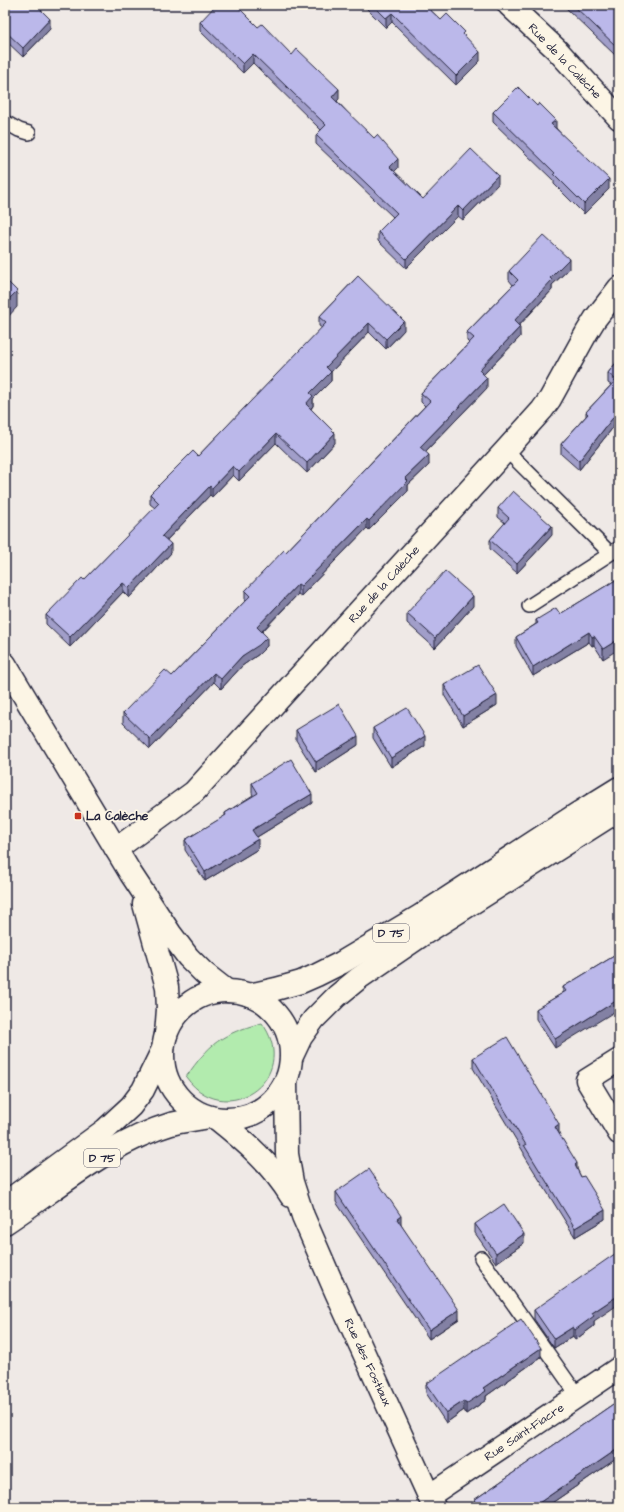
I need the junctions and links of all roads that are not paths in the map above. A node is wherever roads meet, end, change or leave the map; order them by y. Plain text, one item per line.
1 (509, 5) edge
2 (619, 118) edge
3 (5, 122) edge
4 (29, 133) dead end
5 (619, 288) edge
6 (506, 450) junction
7 (615, 551) edge
8 (529, 606) dead end
9 (5, 664) edge
10 (619, 788) edge
11 (619, 810) edge
12 (116, 849) junction
13 (131, 874) junction
14 (227, 991) junction
15 (249, 995) junction
16 (165, 1042) junction
17 (292, 1056) junction
18 (619, 1060) edge
19 (286, 1081) junction
20 (213, 1118) junction
21 (619, 1133) edge
22 (5, 1203) edge
23 (303, 1216) junction
24 (5, 1223) edge
25 (481, 1258) dead end
26 (619, 1368) edge
27 (578, 1396) junction
28 (431, 1502) edge

1 - 2 street, Rue de la Calèche
3 - 4 lane
5 - 6 street, Rue de la Calèche
6 - 7 lane
6 - 12 street, Rue de la Calèche
7 - 8 lane
9 - 12 street
10 - 15 street, D 75
11 - 17 street, D 75
12 - 13 street
13 - 14 street
13 - 16 street
14 - 15 street
14 - 16 street
15 - 17 street
16 - 20 street
16 - 22 street, D 75
17 - 19 street
18 - 21 street
19 - 20 street
19 - 23 street, Rue des Fostiaux
20 - 23 street, Rue des Fostiaux
20 - 24 street, D 75
23 - 28 street, Rue des Fostiaux
25 - 27 lane
26 - 27 street, Rue Saint-Fiacre
27 - 28 street, Rue Saint-Fiacre

